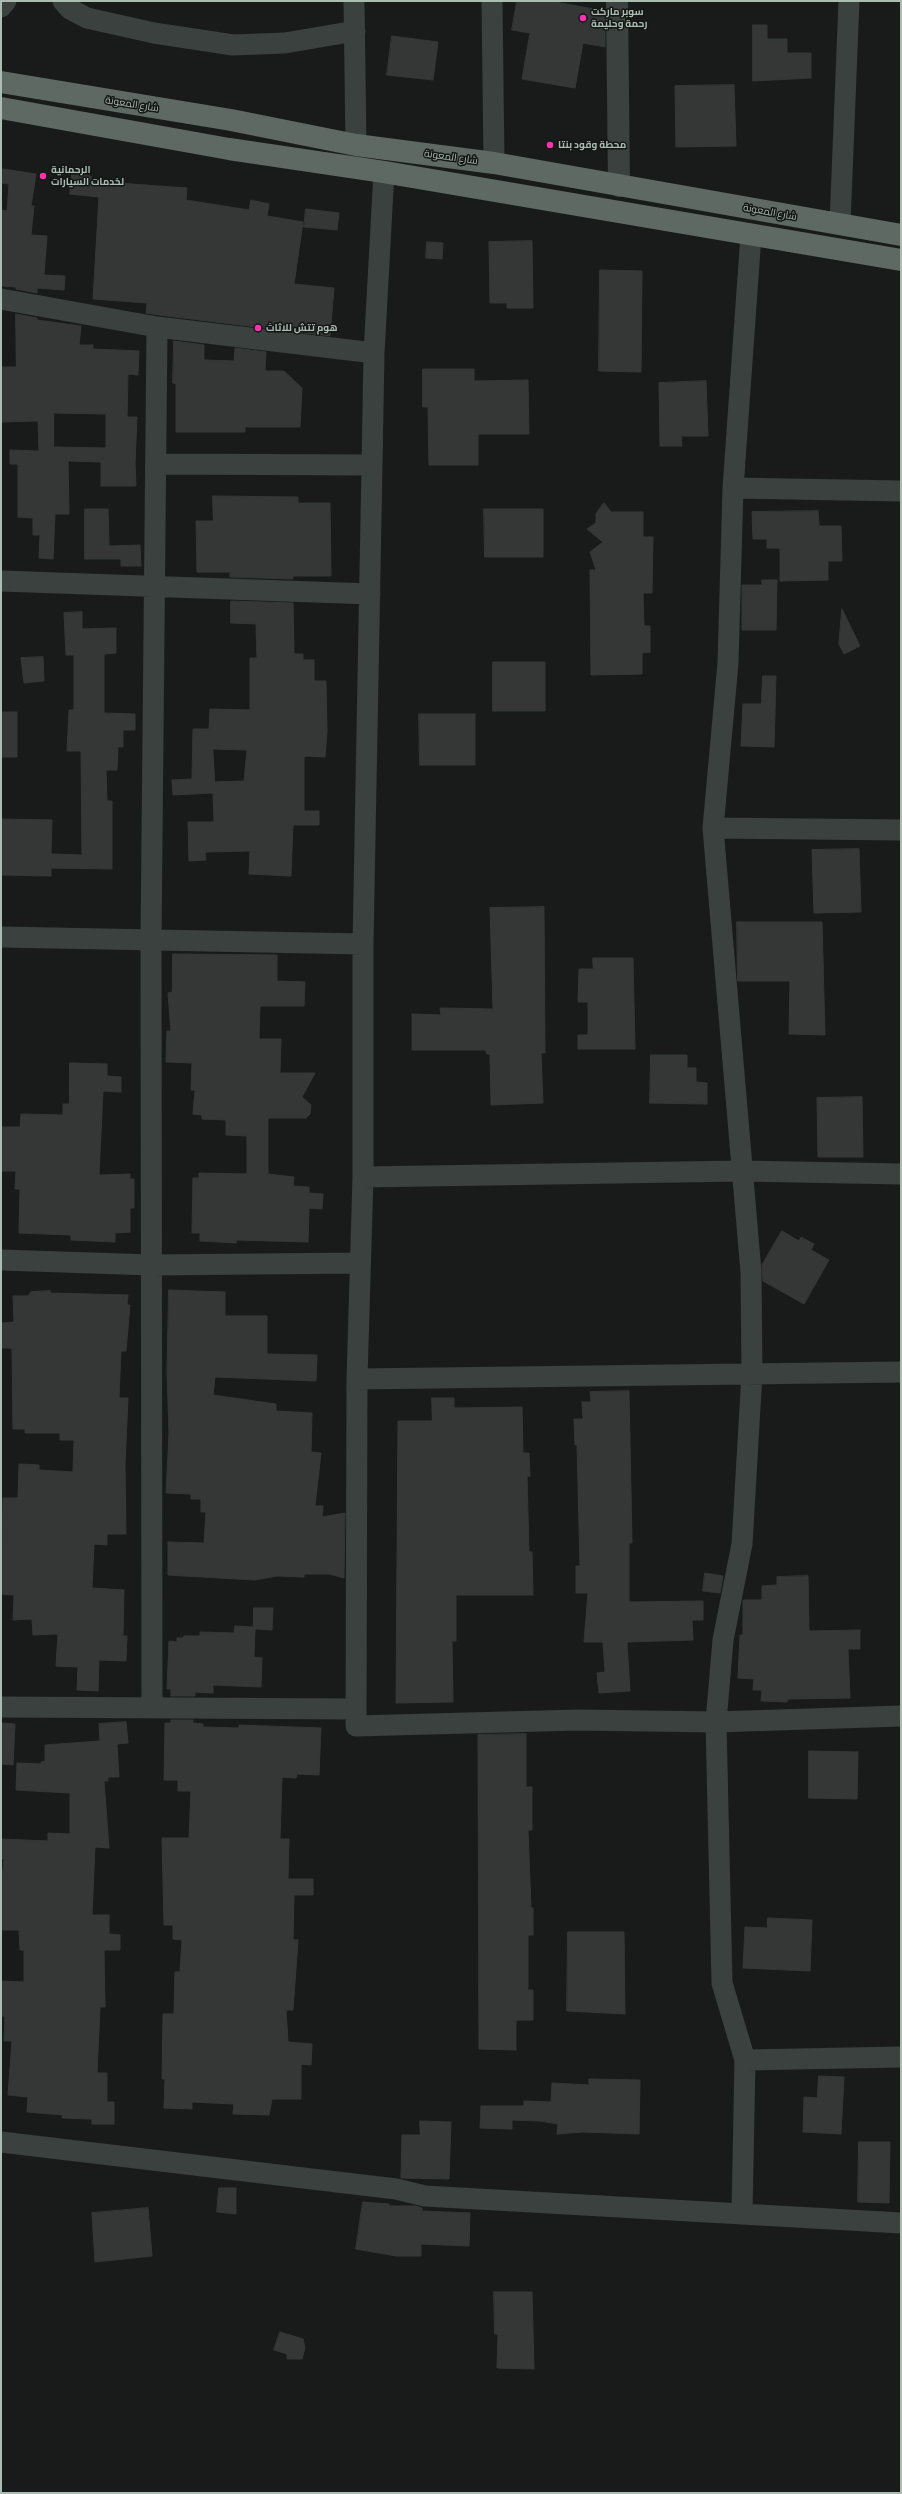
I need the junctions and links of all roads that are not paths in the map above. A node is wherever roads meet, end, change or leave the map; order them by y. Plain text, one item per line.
1 (6, 1) edge
2 (62, 1) edge
3 (354, 1) edge
4 (492, 1) edge
5 (618, 1) edge
6 (849, 1) edge
7 (1, 7) edge
8 (355, 31) junction
9 (1, 82) edge
10 (1, 108) edge
11 (356, 145) junction
12 (494, 163) junction
13 (384, 172) junction
14 (619, 186) junction
15 (840, 224) junction
16 (751, 235) junction
17 (901, 235) edge
18 (901, 260) edge
19 (1, 299) edge
20 (157, 327) junction
21 (374, 353) junction
22 (156, 464) junction
23 (372, 465) junction
24 (733, 488) junction
25 (901, 491) edge
26 (1, 581) edge
27 (153, 585) junction
28 (370, 594) junction
29 (713, 828) junction
30 (901, 830) edge
31 (1, 937) edge
32 (151, 939) junction
33 (363, 944) junction
34 (742, 1171) junction
35 (901, 1174) edge
36 (363, 1177) junction
37 (1, 1260) edge
38 (360, 1263) junction
39 (152, 1265) junction
40 (901, 1372) edge
41 (752, 1374) junction
42 (357, 1379) junction
43 (1, 1707) edge
44 (152, 1708) junction
45 (355, 1709) junction
46 (901, 1716) edge
47 (716, 1722) junction
48 (901, 2057) edge
49 (745, 2060) junction
50 (1, 2142) edge
51 (742, 2213) junction
52 (901, 2224) edge

1 - 7 street
2 - 8 street
3 - 8 street
4 - 12 street
5 - 14 street
6 - 15 street
8 - 11 street
9 - 11 highway, شارع المعونة
10 - 13 highway
11 - 12 highway, شارع المعونة
12 - 14 highway, شارع المعونة
13 - 16 highway
13 - 21 street
14 - 15 highway, شارع المعونة
15 - 17 highway, شارع المعونة
16 - 18 highway
16 - 24 street
19 - 20 street
20 - 21 street
20 - 22 street
21 - 23 street
22 - 23 street
22 - 27 street
23 - 28 street
24 - 25 street
24 - 29 street
26 - 27 street
27 - 28 street
27 - 32 street
28 - 33 street
29 - 30 street
29 - 34 street
31 - 32 street
32 - 33 street
32 - 39 street
33 - 36 street
34 - 35 street
34 - 36 street
34 - 41 street
36 - 38 street
37 - 39 street
38 - 39 street
38 - 42 street
39 - 44 street
40 - 41 street
41 - 42 street
41 - 47 street
42 - 45 street
43 - 44 street
44 - 45 street
45 - 47 street
46 - 47 street
47 - 49 street
48 - 49 street
49 - 51 street
50 - 51 street
51 - 52 street

